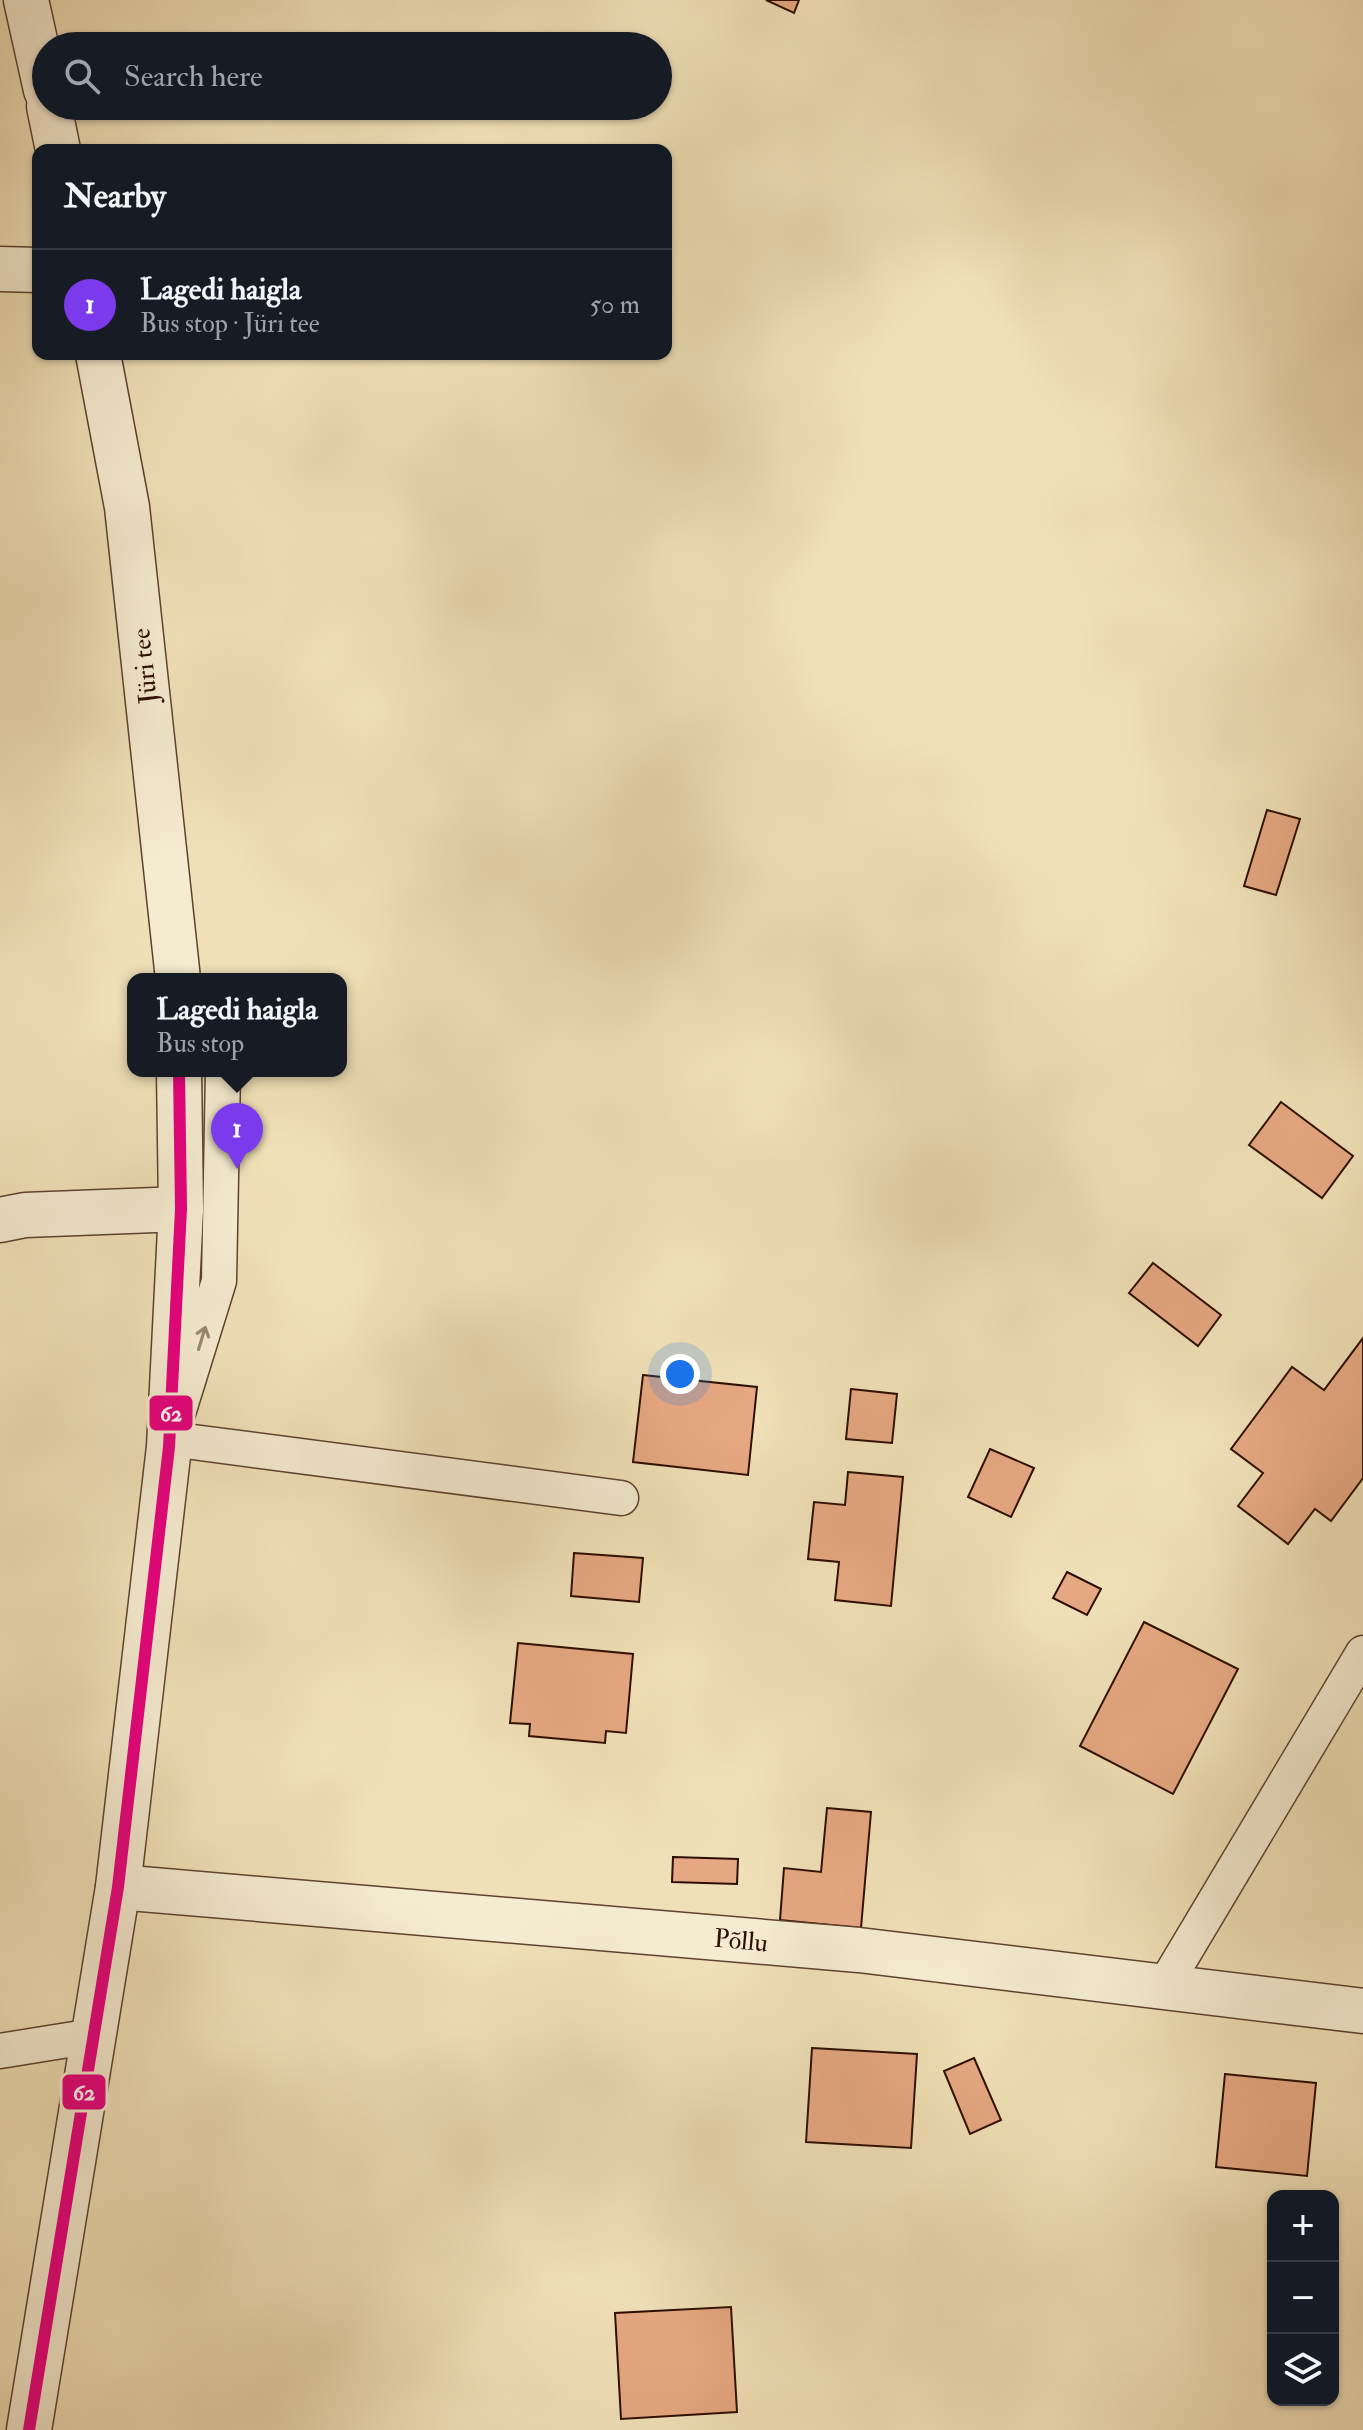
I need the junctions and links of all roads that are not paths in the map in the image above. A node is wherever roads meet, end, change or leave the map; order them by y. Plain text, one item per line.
1 (26, 0) edge
2 (33, 32) edge
3 (52, 120) edge
4 (57, 144) edge
5 (0, 269) edge
6 (32, 270) edge
7 (99, 360) edge
8 (177, 973) edge
9 (179, 1077) edge
10 (223, 1077) edge
11 (181, 1209) junction
12 (0, 1220) edge
13 (170, 1439) junction
14 (621, 1498) dead end
15 (1363, 1653) edge
16 (118, 1887) junction
17 (1163, 1988) junction
18 (1363, 2011) edge
19 (93, 2036) junction
20 (0, 2051) edge
21 (29, 2430) edge

1 - 2 street
3 - 4 street
5 - 6 street
7 - 8 street, Jüri tee
9 - 11 street
13 -> 10 lane
11 - 12 street
11 - 13 street
13 - 14 lane
13 - 16 street
15 - 17 lane
16 - 17 street, Põllu
16 - 19 street
17 - 18 street, Põllu
19 - 20 lane
19 - 21 street

